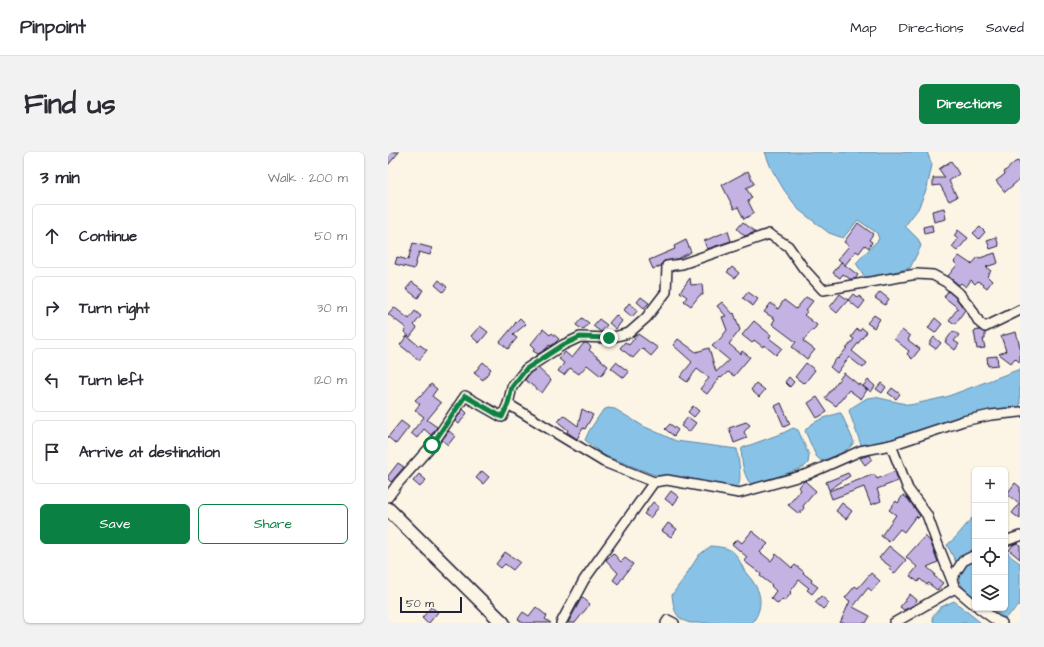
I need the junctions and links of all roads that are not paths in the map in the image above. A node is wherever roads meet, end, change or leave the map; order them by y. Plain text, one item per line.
1 (1020, 310) edge
2 (508, 404) junction
3 (1020, 412) edge
4 (891, 445) junction
5 (654, 482) junction
6 (388, 497) edge
7 (388, 509) edge
8 (1020, 536) edge
9 (1008, 540) edge
10 (972, 556) edge
11 (952, 578) junction
12 (956, 588) junction
13 (972, 602) edge
14 (983, 611) edge
15 (503, 623) edge
16 (561, 623) edge
17 (666, 623) edge
18 (674, 623) edge
19 (894, 623) edge
20 (1002, 623) edge

1 - 2 street
2 - 5 street
2 - 6 street
3 - 4 street
4 - 5 street
4 - 11 street
5 - 16 street
7 - 15 main road
8 - 9 street
10 - 11 street
11 - 12 street
12 - 13 street
12 - 19 street
14 - 20 street
17 - 18 street

